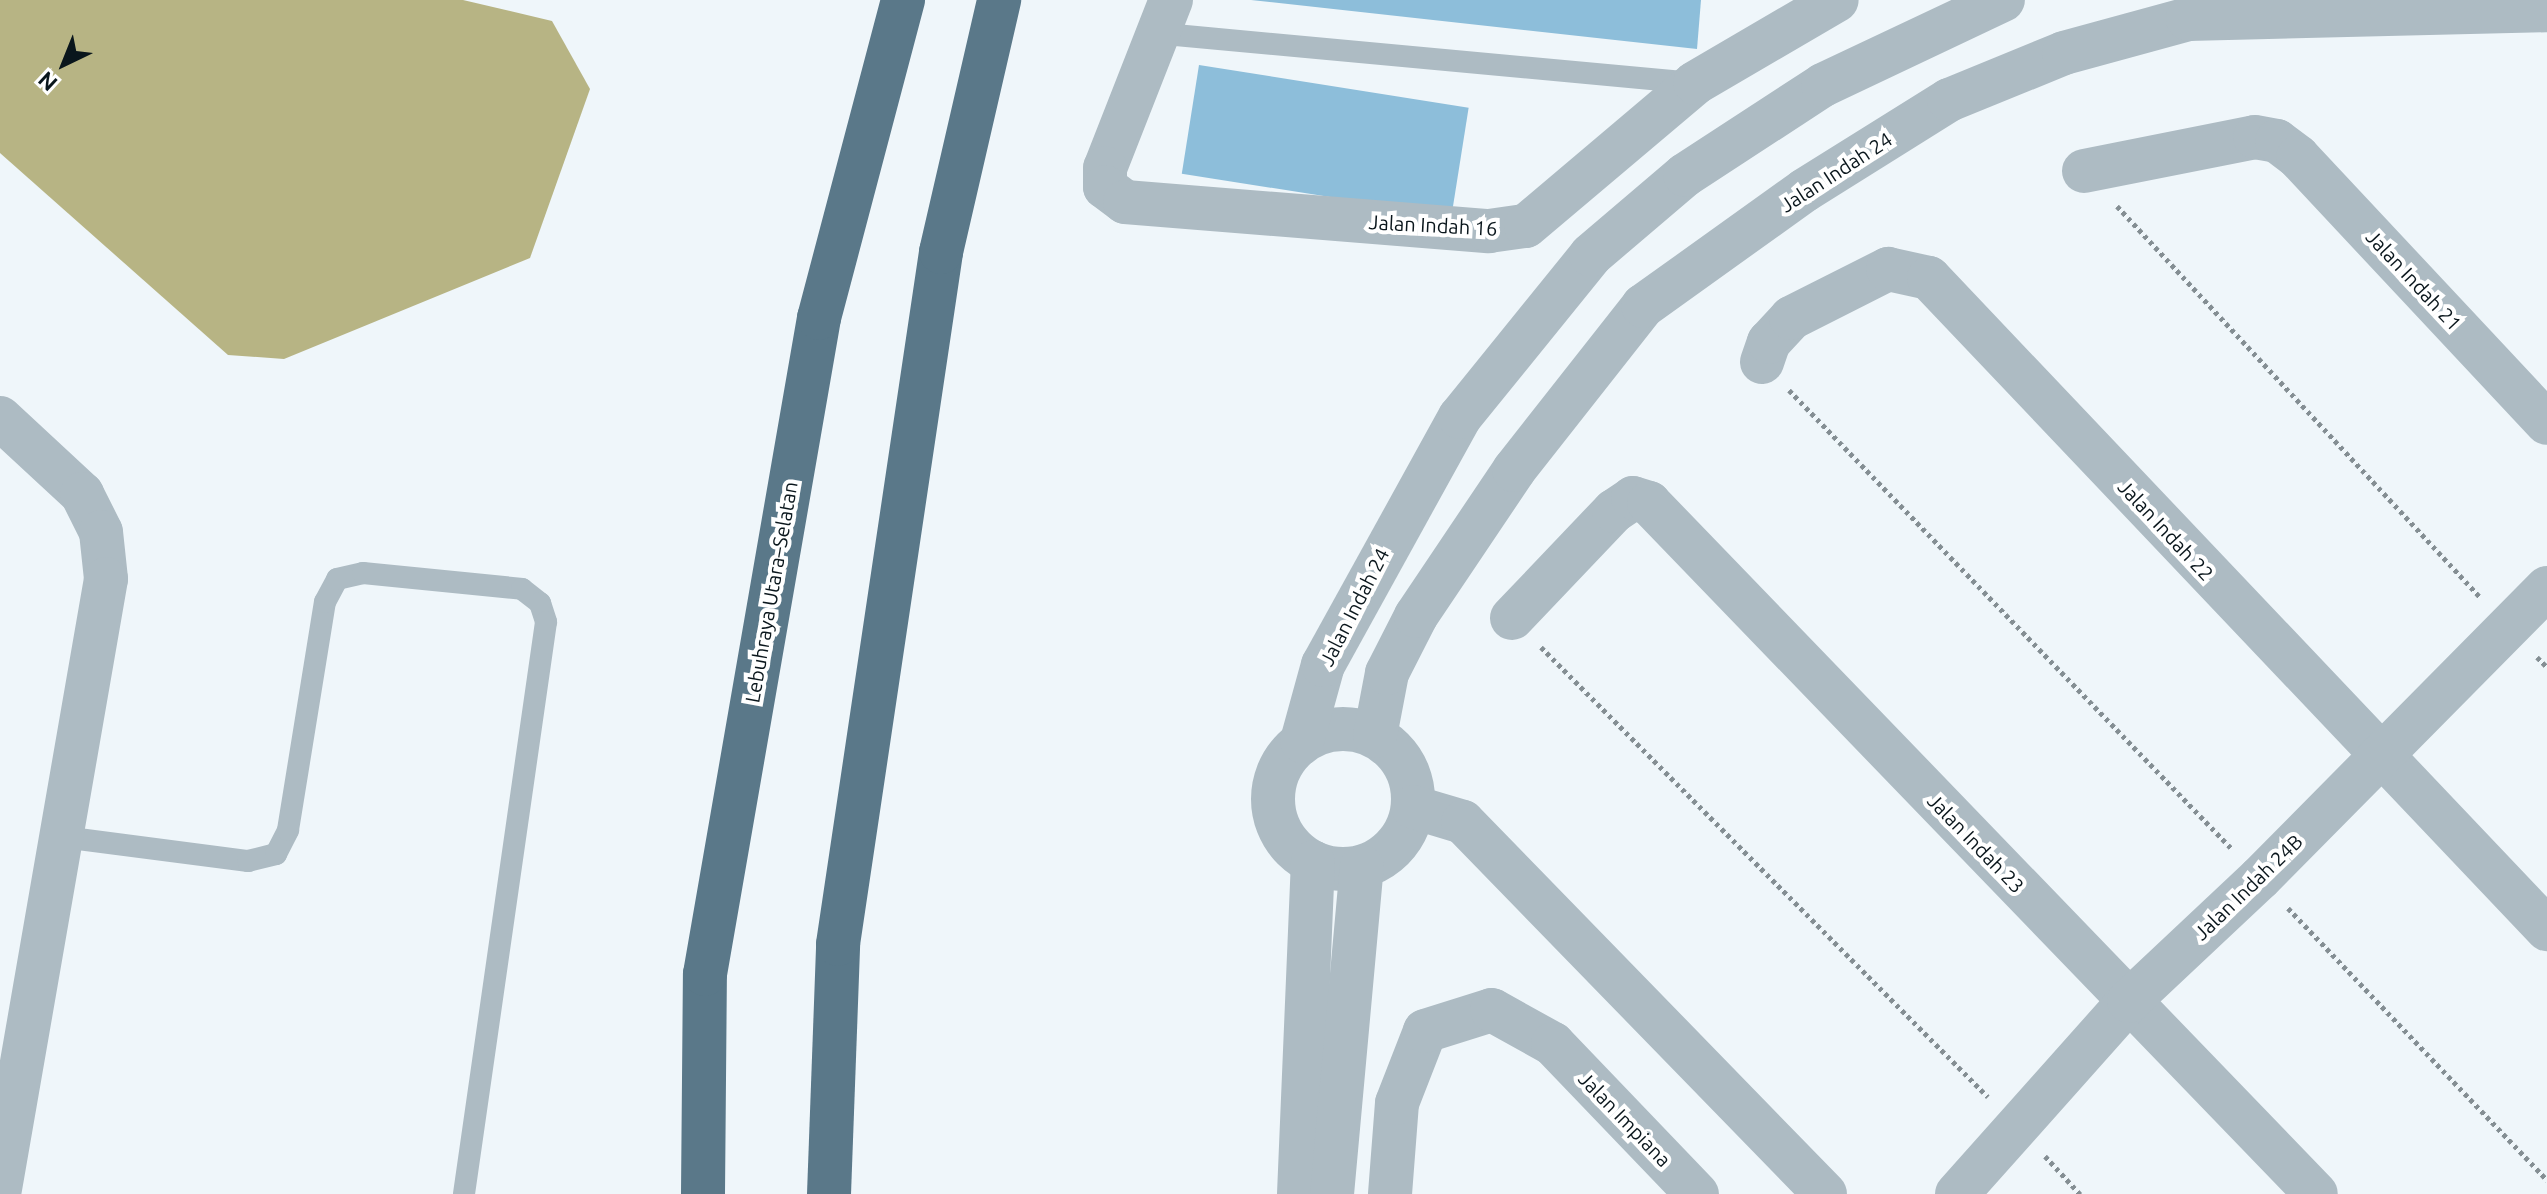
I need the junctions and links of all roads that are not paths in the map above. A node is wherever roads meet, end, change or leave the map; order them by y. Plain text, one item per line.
1 (903, 0) edge
2 (999, 0) edge
3 (1837, 0) edge
4 (2003, 0) edge
5 (2547, 10) edge
6 (1163, 17) edge
7 (1695, 83) junction
8 (2084, 171) road end
9 (1762, 362) road end
10 (0, 418) edge
11 (2547, 423) edge
12 (2547, 588) edge
13 (1512, 618) road end
14 (1375, 736) junction
15 (1302, 741) junction
16 (2380, 757) junction
17 (1413, 807) junction
18 (63, 837) junction
19 (1313, 862) junction
20 (1362, 867) junction
21 (2547, 929) edge
22 (2129, 1001) junction
23 (0, 1189) edge
24 (464, 1194) edge
25 (703, 1194) edge
26 (829, 1194) edge
27 (1299, 1194) edge
28 (1332, 1194) edge
29 (1390, 1194) edge
30 (1697, 1194) edge
31 (1825, 1194) edge
32 (1957, 1194) edge
33 (2316, 1194) edge

1 - 25 highway, Lebuhraya Utara–Selatan
2 - 26 highway
3 - 7 street, Jalan Indah 16
4 - 15 street, Jalan Indah 24
5 - 14 street, Jalan Indah 24
6 - 7 lane
6 - 7 street, Jalan Indah 16
8 - 11 street, Jalan Indah 21
9 - 16 street, Jalan Indah 22
10 - 18 street
12 - 16 street, Jalan Indah 24B
13 - 22 street, Jalan Indah 23
14 - 15 street
14 - 17 street
15 - 19 street
16 - 21 street, Jalan Indah 22
16 - 22 street, Jalan Indah 24B
17 - 20 street
17 - 31 street
18 - 23 street
18 - 24 lane
19 - 20 street
19 - 27 street
20 - 28 street
22 - 32 street, Jalan Indah 24B
22 - 33 street, Jalan Indah 23
29 - 30 street, Jalan Impiana

